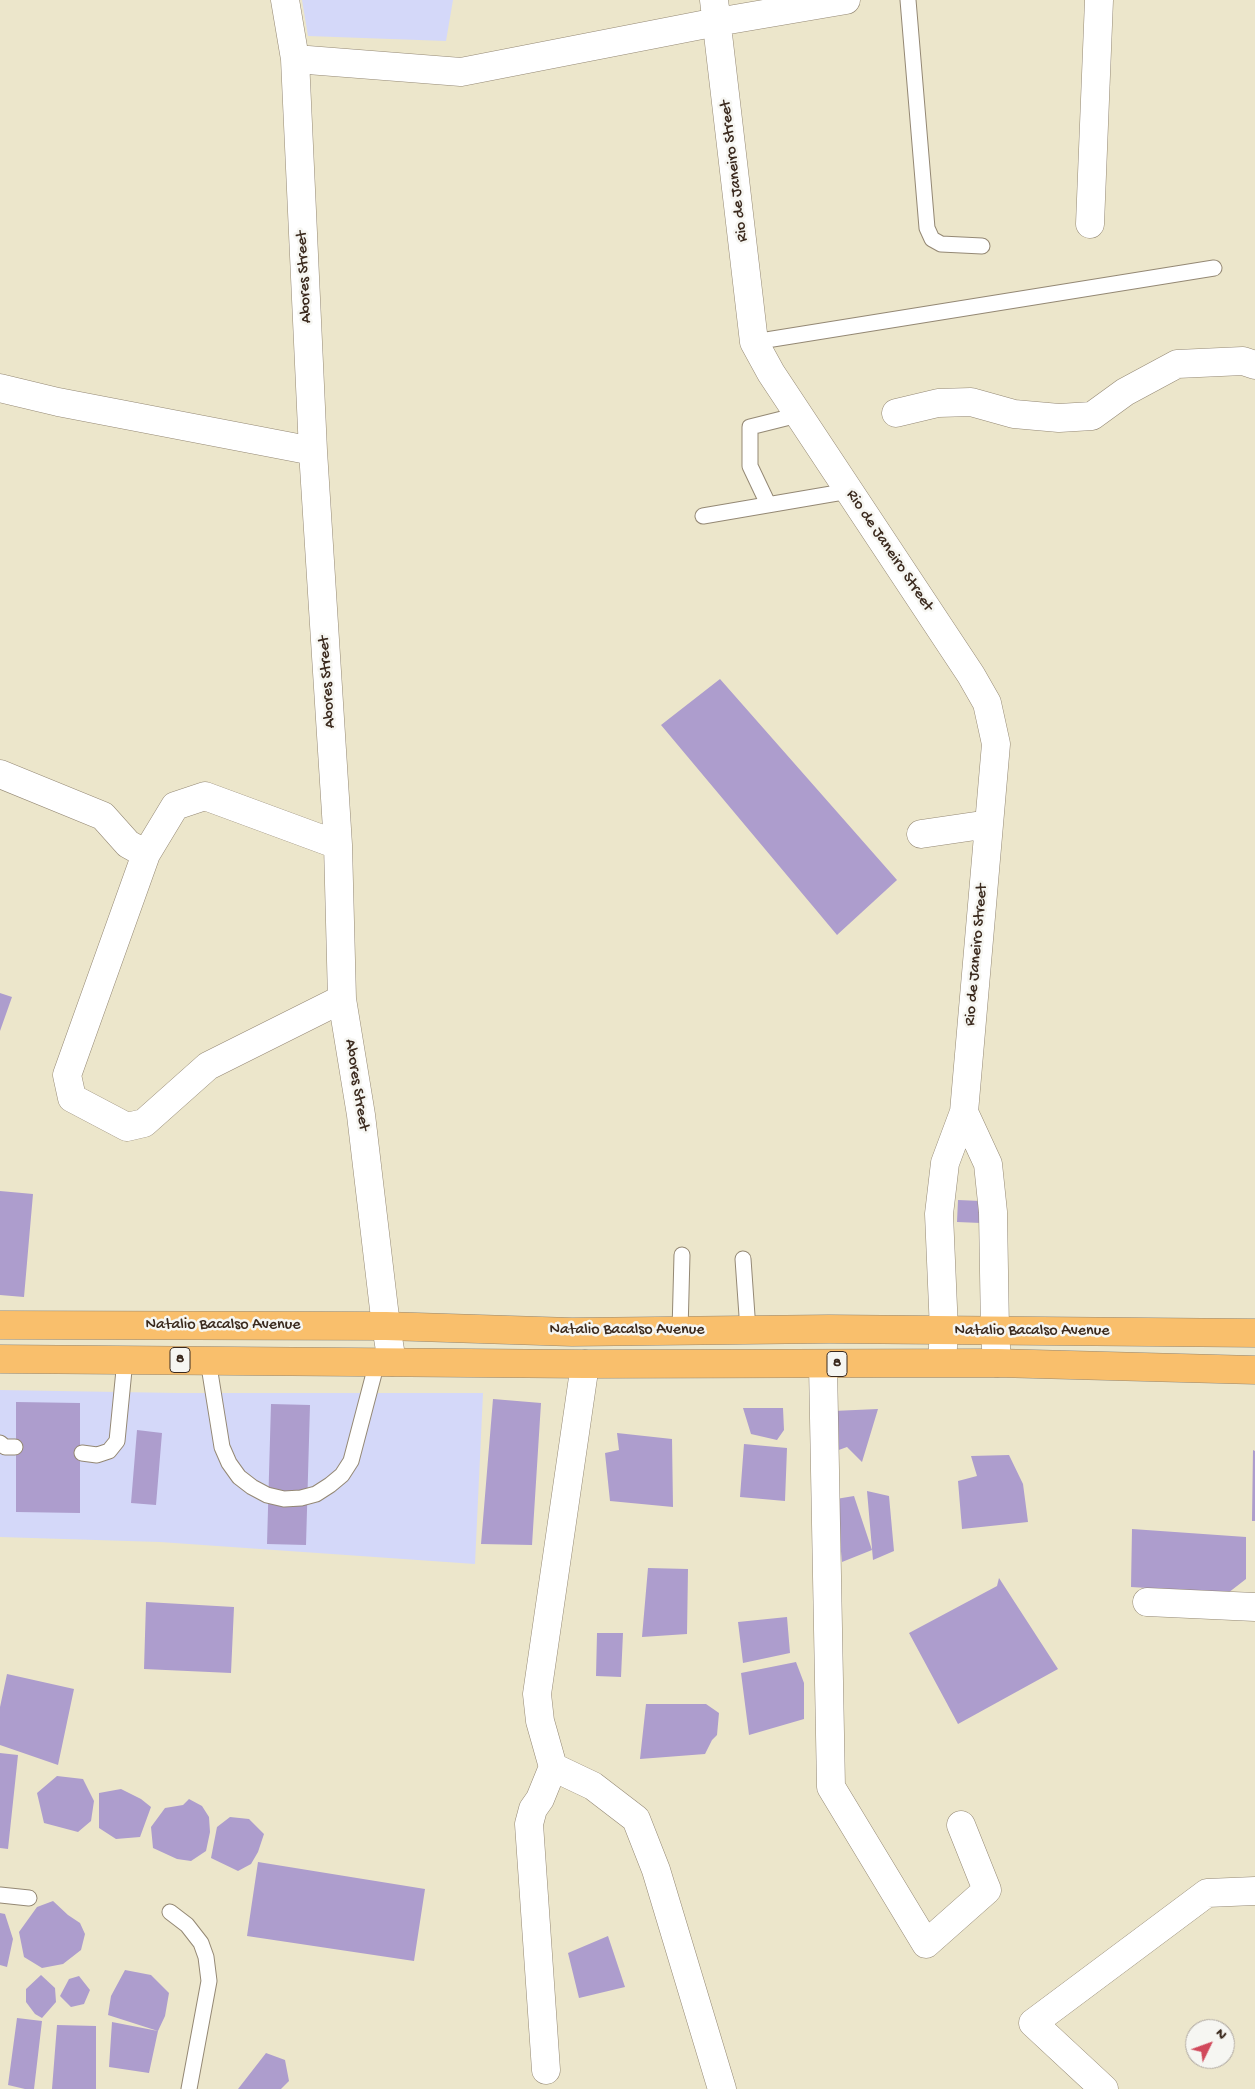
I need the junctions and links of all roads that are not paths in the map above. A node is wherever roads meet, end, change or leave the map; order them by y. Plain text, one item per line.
1 (285, 0) edge
2 (846, 0) edge
3 (908, 0) edge
4 (1099, 0) edge
5 (716, 11) edge
6 (294, 59) junction
7 (1090, 224) dead end
8 (982, 246) dead end
9 (1214, 268) dead end
10 (754, 342) junction
11 (1255, 365) edge
12 (0, 388) edge
13 (896, 414) dead end
14 (798, 415) junction
15 (313, 451) junction
16 (849, 491) junction
17 (768, 504) junction
18 (703, 516) dead end
19 (0, 774) edge
20 (989, 824) junction
21 (921, 834) dead end
22 (338, 845) junction
23 (146, 854) junction
24 (342, 999) junction
25 (964, 1112) junction
26 (682, 1256) dead end
27 (744, 1259) dead end
28 (0, 1326) edge
29 (386, 1326) junction
30 (748, 1330) junction
31 (680, 1331) junction
32 (944, 1331) junction
33 (995, 1331) junction
34 (1255, 1333) edge
35 (0, 1359) edge
36 (125, 1360) junction
37 (208, 1360) junction
38 (385, 1362) junction
39 (942, 1362) junction
40 (997, 1363) junction
41 (586, 1364) junction
42 (823, 1364) junction
43 (1255, 1370) edge
44 (0, 1443) edge
45 (15, 1447) dead end
46 (82, 1453) dead end
47 (1147, 1602) dead end
48 (1255, 1607) edge
49 (553, 1767) junction
50 (961, 1825) dead end
51 (1255, 1891) edge
52 (0, 1895) edge
53 (29, 1898) dead end
54 (170, 1912) dead end
55 (546, 2070) dead end
56 (189, 2089) edge
57 (722, 2089) edge
58 (1104, 2089) edge

1 - 6 street, Abores Street
2 - 5 street
3 - 8 lane
4 - 7 street
5 - 6 street
5 - 10 street, Rio de Janeiro Street
6 - 15 street, Abores Street
9 - 10 lane
10 - 14 street, Rio de Janeiro Street
11 - 13 street
12 - 15 street
14 - 16 street, Rio de Janeiro Street
14 - 17 lane
15 - 22 street, Abores Street
16 - 17 lane
16 - 20 street, Rio de Janeiro Street
17 - 18 lane
19 - 23 street
20 - 21 street
20 - 25 street, Rio de Janeiro Street
22 - 23 street
22 - 24 street, Abores Street
23 - 24 street
24 - 29 street, Abores Street
25 - 32 street, Rio de Janeiro Street
25 - 33 street, Rio de Janeiro Street
26 - 31 lane
27 - 30 lane
28 - 29 main road, Natalio Bacalso Avenue / 8
29 - 31 main road, Natalio Bacalso Avenue / 8
29 - 38 street, Abores Street
30 - 31 main road, Natalio Bacalso Avenue / 8
30 - 32 main road, Natalio Bacalso Avenue / 8
32 - 33 main road, Natalio Bacalso Avenue / 8
32 - 39 street, Rio de Janeiro Street
33 - 34 main road, Natalio Bacalso Avenue / 8
33 - 40 street, Rio de Janeiro Street
35 - 36 main road, Natalio Bacalso Avenue / 8
36 - 37 main road, Natalio Bacalso Avenue / 8
36 - 46 lane
37 - 38 main road, Natalio Bacalso Avenue / 8
37 - 38 lane
38 - 41 main road, Natalio Bacalso Avenue / 8
39 - 40 main road, Natalio Bacalso Avenue / 8
39 - 42 main road, Natalio Bacalso Avenue / 8
40 - 43 main road, Natalio Bacalso Avenue / 8
41 - 42 main road, Natalio Bacalso Avenue / 8
41 - 49 street
42 - 50 street
44 - 45 lane
47 - 48 street
49 - 55 street
49 - 57 street
51 - 58 street
52 - 53 lane
54 - 56 lane

